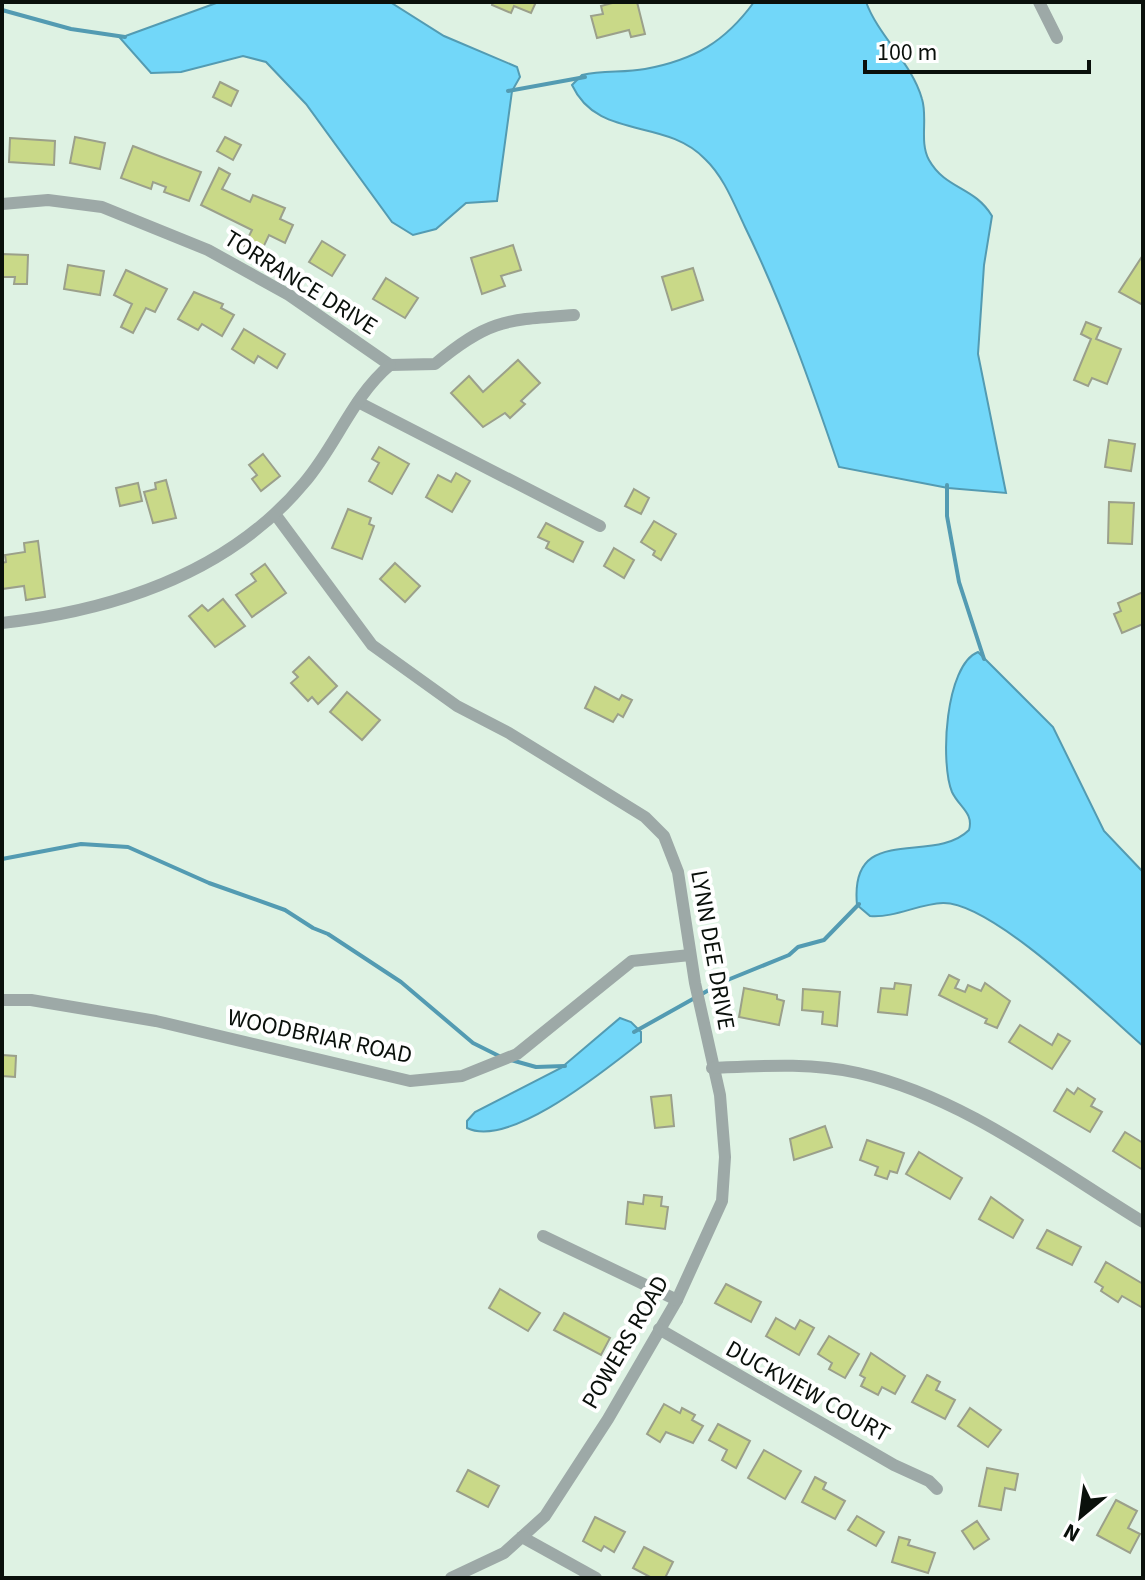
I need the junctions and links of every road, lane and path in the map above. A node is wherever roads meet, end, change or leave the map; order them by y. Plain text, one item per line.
1 (1039, 2) edge
2 (1057, 38) dead end
3 (2, 204) edge
4 (574, 315) dead end
5 (390, 365) junction
6 (358, 402) junction
7 (275, 514) junction
8 (600, 526) dead end
9 (2, 623) edge
10 (690, 955) junction
11 (2, 1000) edge
12 (712, 1068) junction
13 (1143, 1222) edge
14 (543, 1236) dead end
15 (677, 1300) junction
16 (659, 1329) junction
17 (937, 1489) dead end
18 (522, 1537) junction
19 (451, 1578) edge
20 (596, 1578) edge

1 - 2 street
3 - 5 street, TORRANCE DRIVE
4 - 5 street
5 - 6 street
6 - 7 street
6 - 8 street
7 - 9 street
7 - 10 street, LYNN DEE DRIVE
10 - 11 street, WOODBRIAR ROAD
10 - 12 street, LYNN DEE DRIVE
12 - 13 street
12 - 15 street, POWERS ROAD
14 - 15 street
15 - 16 street, POWERS ROAD
16 - 17 street, DUCKVIEW COURT
16 - 18 street, POWERS ROAD
18 - 19 street, POWERS ROAD
18 - 20 street

